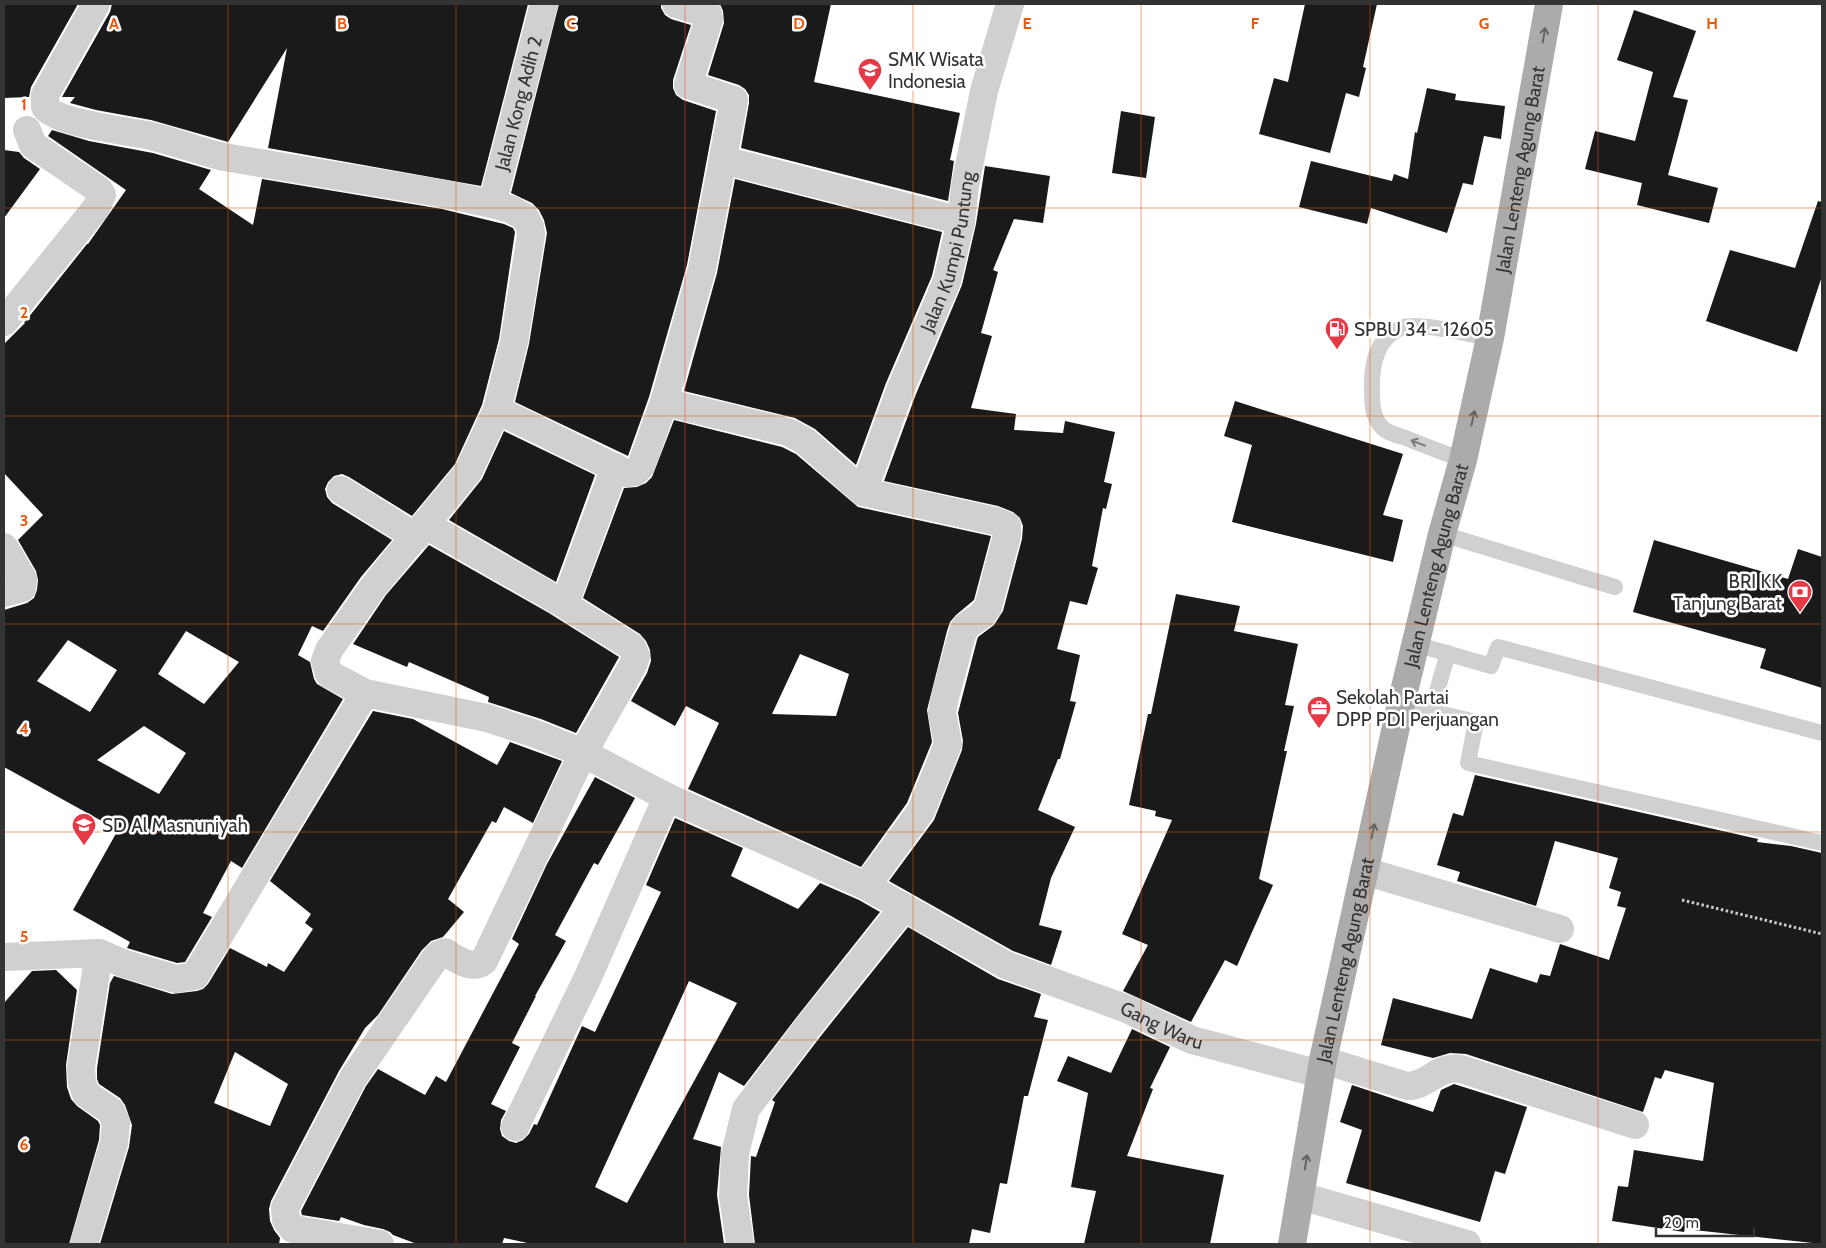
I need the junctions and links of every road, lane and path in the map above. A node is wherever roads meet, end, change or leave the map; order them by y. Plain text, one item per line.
1 (96, 4) edge
2 (676, 4) edge
3 (1010, 4) edge
4 (1549, 4) edge
5 (536, 5) edge
6 (45, 107) junction
7 (15, 131) edge
8 (723, 160) junction
9 (492, 204) junction
10 (961, 221) junction
11 (4, 322) edge
12 (1490, 338) junction
13 (664, 402) junction
14 (497, 410) junction
15 (1463, 460) junction
16 (615, 468) junction
17 (341, 490) dead end
18 (863, 492) junction
19 (421, 531) junction
20 (1442, 534) junction
21 (4, 547) edge
22 (1615, 587) dead end
23 (4, 593) edge
24 (557, 600) junction
25 (1415, 644) junction
26 (1448, 653) junction
27 (366, 693) junction
28 (1401, 704) junction
29 (1432, 712) junction
30 (1822, 733) edge
31 (583, 753) junction
32 (667, 797) junction
33 (1822, 843) edge
34 (1364, 871) junction
35 (866, 886) junction
36 (1682, 900) dead end
37 (904, 907) junction
38 (1560, 929) dead end
39 (1822, 934) edge
40 (98, 953) junction
41 (4, 958) edge
42 (1321, 1067) junction
43 (1635, 1125) dead end
44 (515, 1127) dead end
45 (1301, 1196) junction
46 (292, 1237) edge
47 (84, 1244) edge
48 (380, 1244) edge
49 (740, 1244) edge
50 (1292, 1244) edge
51 (1467, 1244) edge

1 - 6 street
2 - 8 street
3 - 10 street, Jalan Kumpi Puntung
12 -> 4 main road, Jalan Lenteng Agung Barat
5 - 9 street, Jalan Kong Adih 2
6 - 7 street
6 - 9 street
7 - 11 street
8 - 10 street
8 - 13 street
9 - 14 street
10 - 18 street, Jalan Kumpi Puntung
15 -> 12 main road, Jalan Lenteng Agung Barat
15 -> 12 lane
13 - 16 street
13 - 18 street
14 - 16 street
14 - 19 street
15 - 20 main road, Jalan Lenteng Agung Barat
16 - 24 street
17 - 19 street
18 - 35 street
19 - 24 street
19 - 27 street, Gang Waru
20 - 22 lane
20 - 25 main road, Jalan Lenteng Agung Barat
21 - 23 street
24 - 31 street
25 - 26 lane
25 - 28 main road, Jalan Lenteng Agung Barat
26 - 29 lane
26 - 30 lane
27 - 31 street, Gang Waru
27 - 40 street
28 - 29 lane
34 -> 28 main road, Jalan Lenteng Agung Barat
29 - 33 lane
31 - 32 street, Gang Waru
31 - 46 street
32 - 35 street, Gang Waru
32 - 44 street
34 - 38 street
34 - 42 main road, Jalan Lenteng Agung Barat
35 - 37 street, Gang Waru
36 - 39 path
37 - 42 street, Gang Waru
37 - 49 street
40 - 41 street
40 - 47 street
42 - 43 street, Gang Waru
45 -> 42 main road, Jalan Lenteng Agung Barat
45 - 50 main road, Jalan Lenteng Agung Barat
45 - 51 street
46 - 48 street

